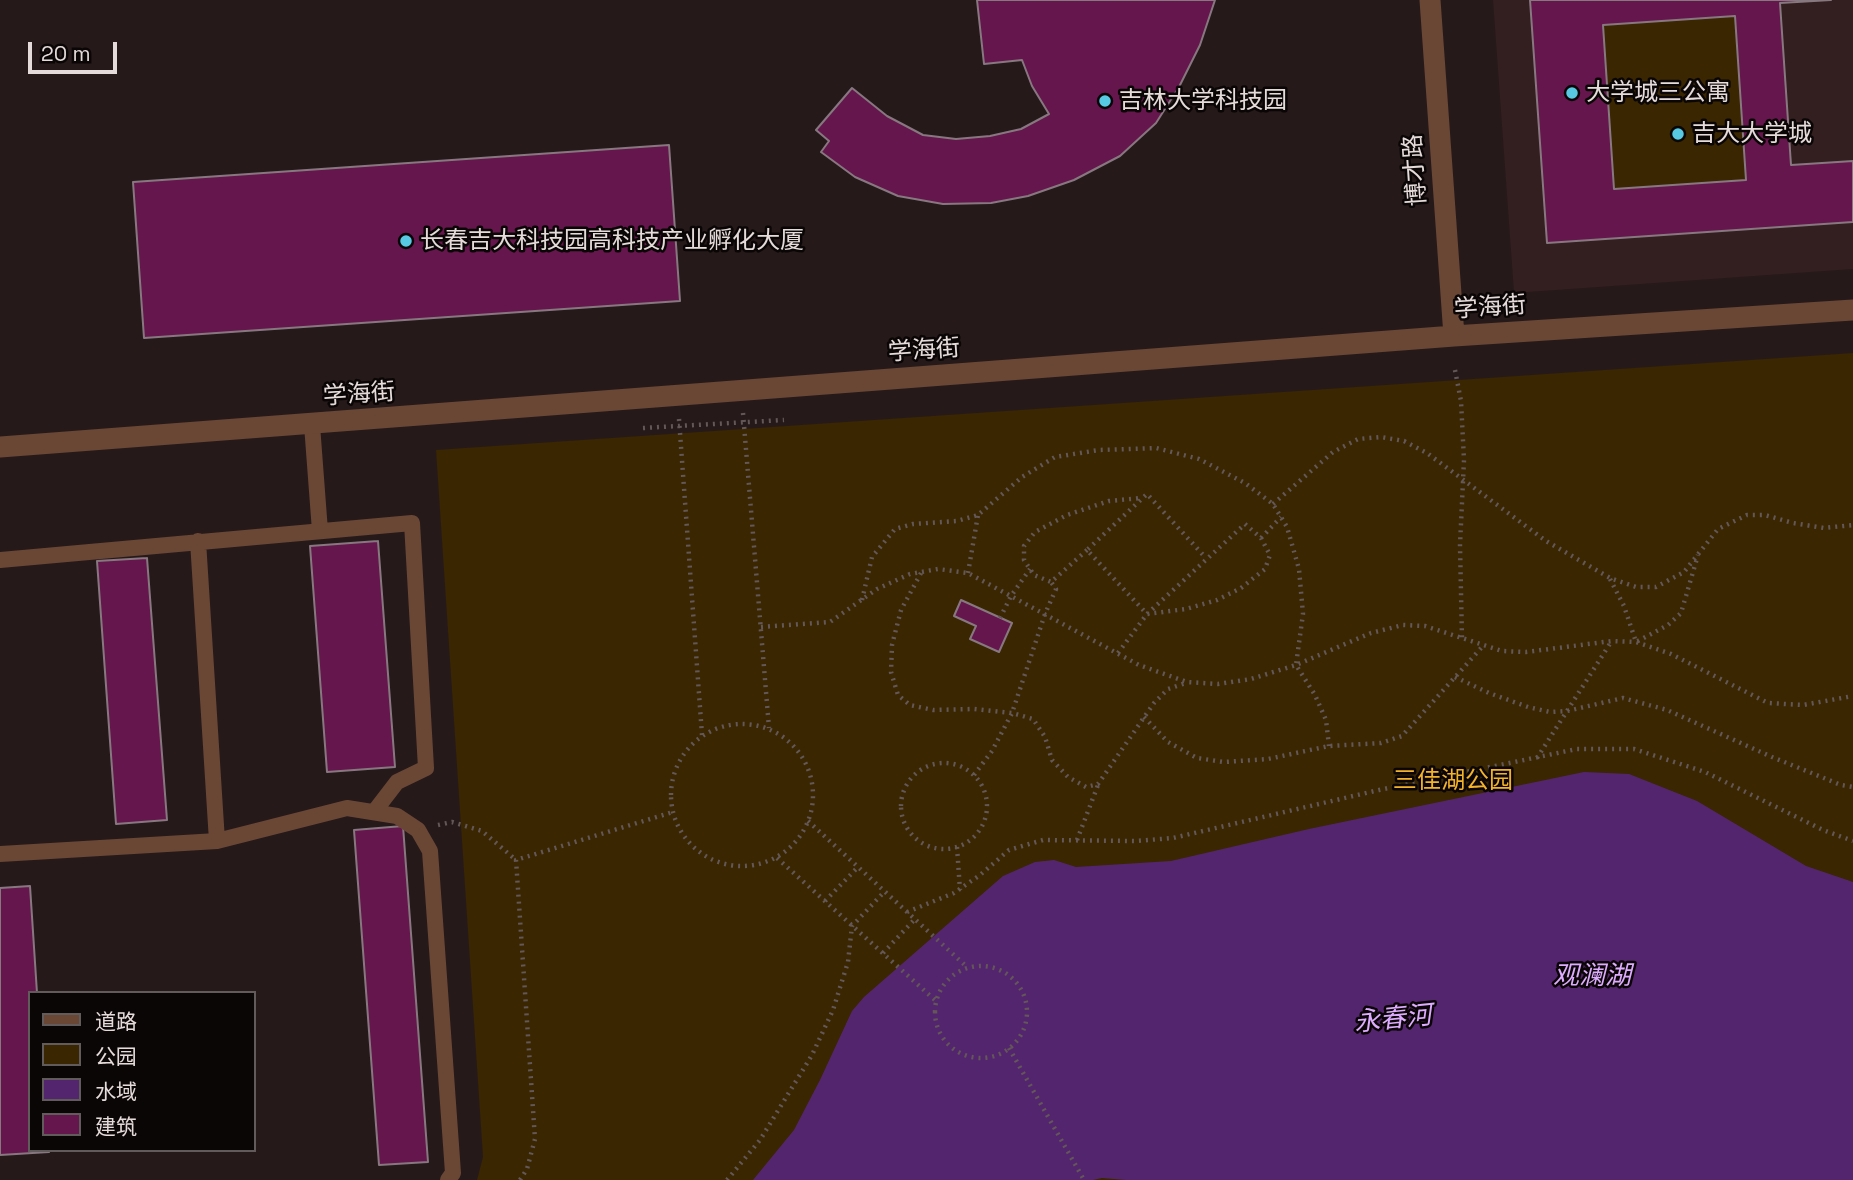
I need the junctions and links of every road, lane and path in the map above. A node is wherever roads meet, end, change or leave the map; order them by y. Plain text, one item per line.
1 (1430, 0) edge
2 (1853, 310) edge
3 (1454, 336) junction
4 (1455, 370) dead end
5 (742, 392) junction
6 (677, 397) junction
7 (784, 420) dead end
8 (744, 422) junction
9 (312, 425) junction
10 (679, 426) junction
11 (643, 428) dead end
12 (0, 447) edge
13 (1463, 478) junction
14 (1142, 498) junction
15 (1273, 504) junction
16 (978, 515) junction
17 (1280, 517) junction
18 (1853, 525) edge
19 (320, 531) junction
20 (1262, 538) junction
21 (198, 541) junction
22 (1699, 550) junction
23 (1087, 551) junction
24 (1206, 558) junction
25 (0, 560) edge
26 (1030, 569) junction
27 (921, 572) junction
28 (968, 573) junction
29 (1610, 578) junction
30 (1051, 582) junction
31 (1011, 596) junction
32 (862, 600) junction
33 (1045, 614) junction
34 (1147, 614) junction
35 (1000, 618) dead end
36 (761, 627) junction
37 (1462, 639) junction
38 (1612, 641) junction
39 (1636, 642) junction
40 (1483, 646) junction
41 (1118, 653) junction
42 (1296, 664) junction
43 (1454, 677) junction
44 (1187, 682) junction
45 (1853, 696) edge
46 (1567, 711) junction
47 (1012, 713) junction
48 (1144, 718) junction
49 (769, 728) junction
50 (702, 735) junction
51 (1329, 746) junction
52 (1536, 758) junction
53 (974, 775) junction
54 (1098, 784) junction
55 (1853, 787) edge
56 (673, 811) junction
57 (374, 812) junction
58 (808, 821) junction
59 (418, 830) junction
60 (1077, 840) junction
61 (217, 841) junction
62 (1853, 841) edge
63 (957, 847) junction
64 (0, 854) edge
65 (777, 858) junction
66 (516, 860) junction
67 (858, 867) junction
68 (960, 890) junction
69 (885, 891) junction
70 (825, 901) junction
71 (907, 912) junction
72 (915, 919) junction
73 (852, 926) junction
74 (883, 953) junction
75 (967, 967) junction
76 (936, 1001) junction
77 (1009, 1048) junction
78 (449, 1180) edge
79 (520, 1180) edge
80 (727, 1180) edge
81 (1084, 1180) edge

1 - 3 street, 博才路
2 - 3 street, 学海街
3 - 5 street, 学海街
4 - 13 path
5 - 6 street, 学海街
5 - 8 path
6 - 9 street, 学海街
6 - 10 path
7 - 8 path
8 - 10 path
8 - 36 path
9 - 12 street, 学海街
9 - 19 lane
10 - 11 path
10 - 50 path
13 - 15 path
13 - 29 path
13 - 37 path
14 - 23 path
14 - 24 path
14 - 26 path
15 - 16 path
15 - 17 path
16 - 28 path
16 - 32 path
17 - 20 path
17 - 42 path
18 - 22 path
19 - 21 lane
19 - 57 lane
20 - 24 path
20 - 34 path
21 - 25 lane
21 - 61 lane
22 - 29 path
22 - 39 path
23 - 30 path
23 - 34 path
24 - 34 path
26 - 30 path
26 - 31 path
27 - 28 path
27 - 32 path
27 - 47 path
28 - 31 path
29 - 39 path
30 - 33 path
31 - 33 path
31 - 35 path
32 - 36 path
33 - 41 path
33 - 47 path
34 - 41 path
36 - 49 path
37 - 40 path
37 - 42 path
38 - 39 path
38 - 40 path
38 - 46 path
39 - 45 path
40 - 43 path
41 - 44 path
42 - 44 path
42 - 51 path
43 - 46 path
43 - 51 path
44 - 48 path
46 - 52 path
46 - 55 path
47 - 53 path
47 - 54 path
48 - 51 path
48 - 54 path
49 - 50 path
49 - 58 path
50 - 56 path
52 - 60 path
52 - 62 path
53 - 63 path
53 - 63 path
54 - 60 path
56 - 65 path
56 - 66 path
57 - 59 lane
57 - 61 lane
58 - 65 path
58 - 67 path
59 - 66 path
59 - 78 lane
60 - 68 path
61 - 64 lane
63 - 68 path
65 - 70 path
66 - 79 path
67 - 69 path
67 - 70 path
68 - 71 path
69 - 71 path
69 - 73 path
70 - 73 path
71 - 72 path
72 - 74 path
72 - 75 path
73 - 74 path
73 - 80 path
74 - 76 path
75 - 76 path
75 - 77 path
76 - 77 path
77 - 81 path

